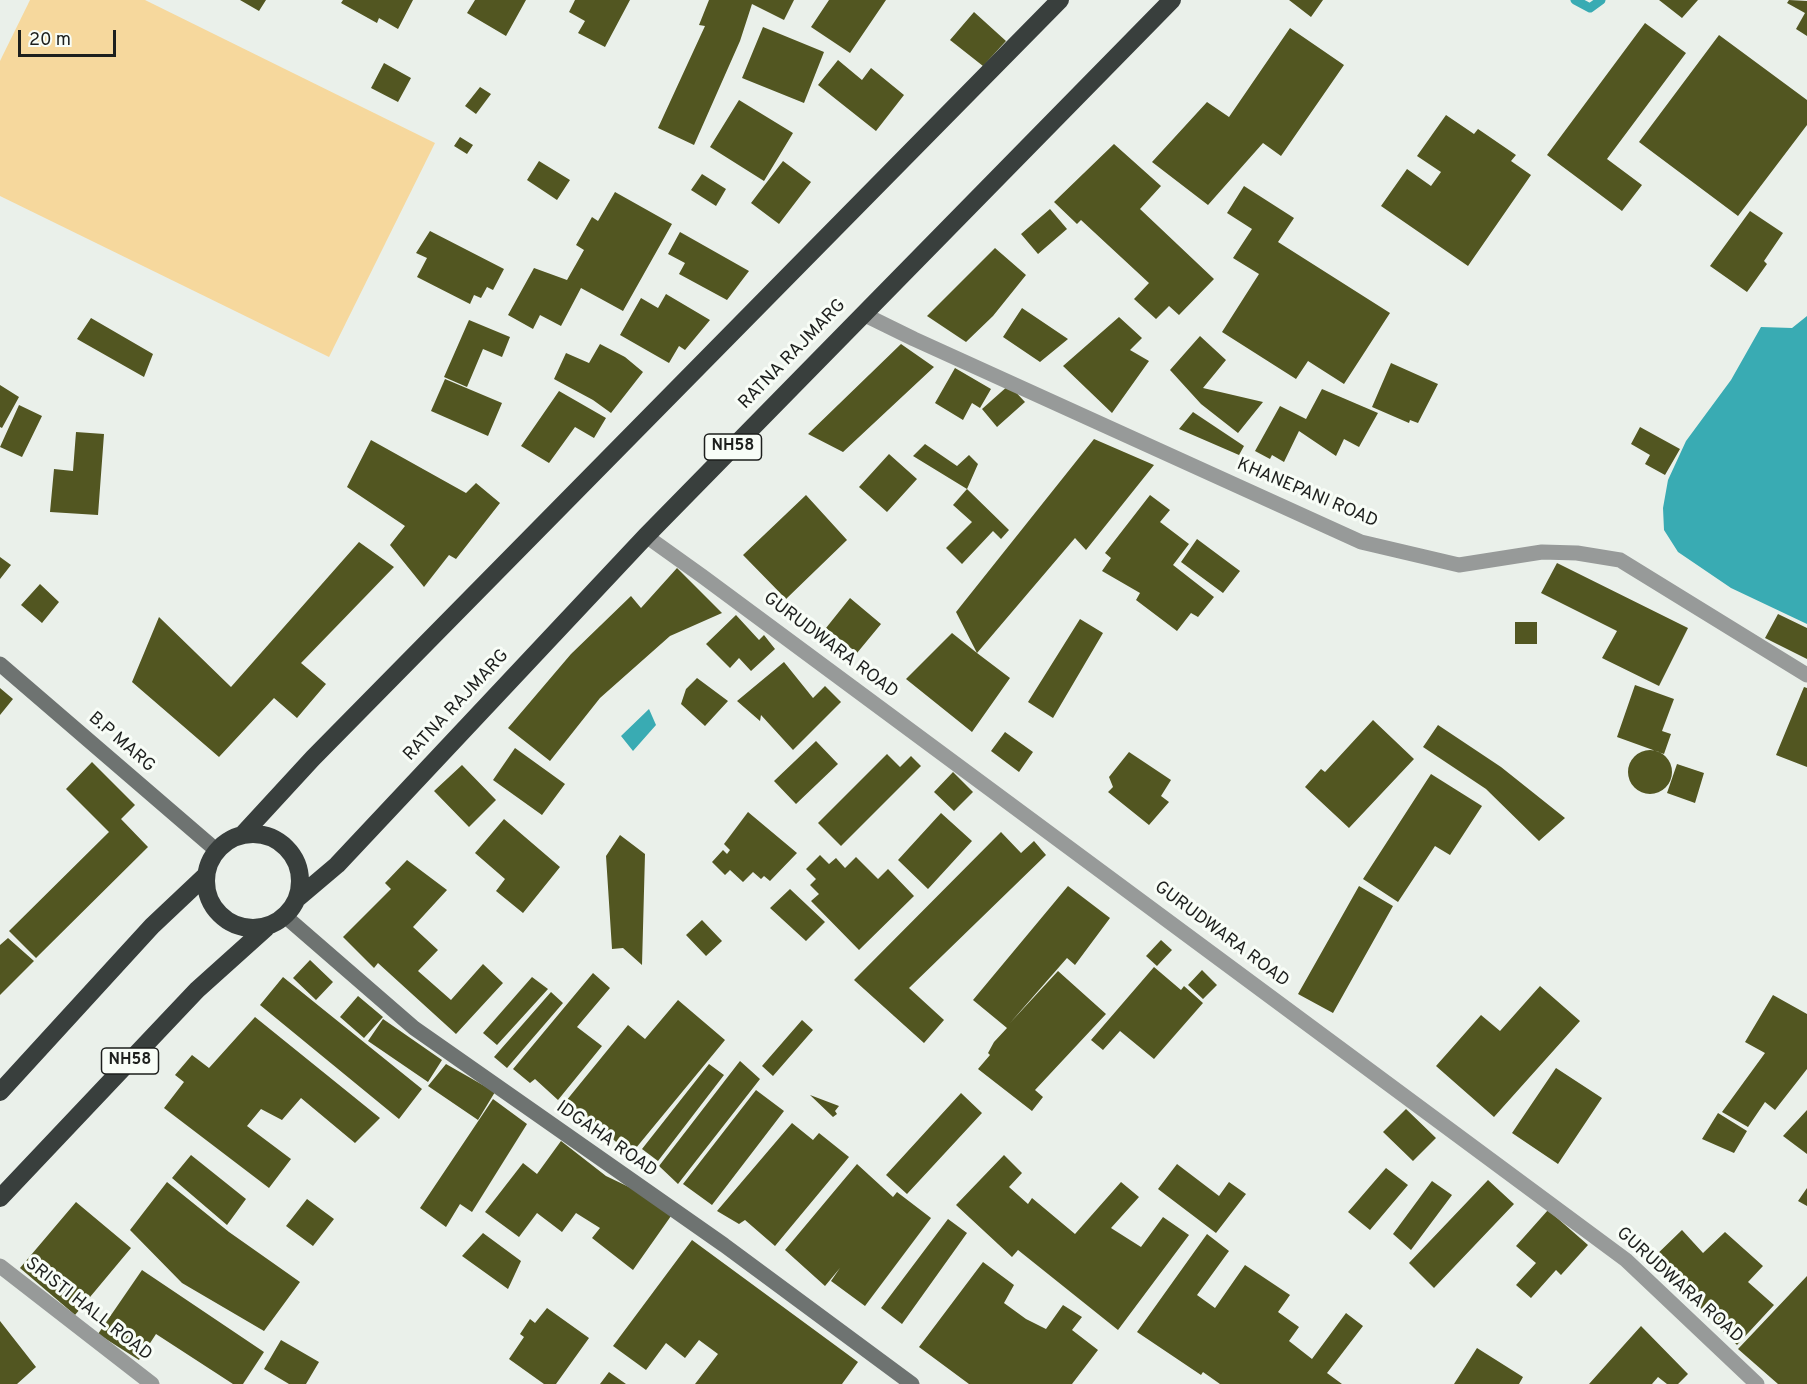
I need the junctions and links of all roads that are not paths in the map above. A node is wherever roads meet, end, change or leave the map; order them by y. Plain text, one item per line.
1 (1060, 0) edge
2 (1172, 0) edge
3 (863, 314) junction
4 (646, 536) junction
5 (0, 664) edge
6 (1807, 675) edge
7 (243, 834) junction
8 (216, 850) junction
9 (205, 876) junction
10 (298, 898) junction
11 (286, 917) junction
12 (266, 928) junction
13 (0, 1092) edge
14 (0, 1198) edge
15 (0, 1266) edge
16 (152, 1384) edge
17 (912, 1384) edge
18 (1757, 1384) edge

1 - 7 highway
2 - 3 highway, RATNA RAJMARG / NH58
3 - 4 highway, RATNA RAJMARG / NH58
3 - 6 street, KHANEPANI ROAD
4 - 10 highway, RATNA RAJMARG / NH58
4 - 18 street, GURUDWARA ROAD
5 - 8 street, B.P MARG
7 - 8 highway
7 - 10 highway
8 - 9 highway
9 - 12 highway
9 - 13 highway
10 - 11 highway, NH58
11 - 12 highway, NH58
11 - 17 street, IDGAHA ROAD
12 - 14 highway, NH58
15 - 16 street, SRISTI HALL ROAD

